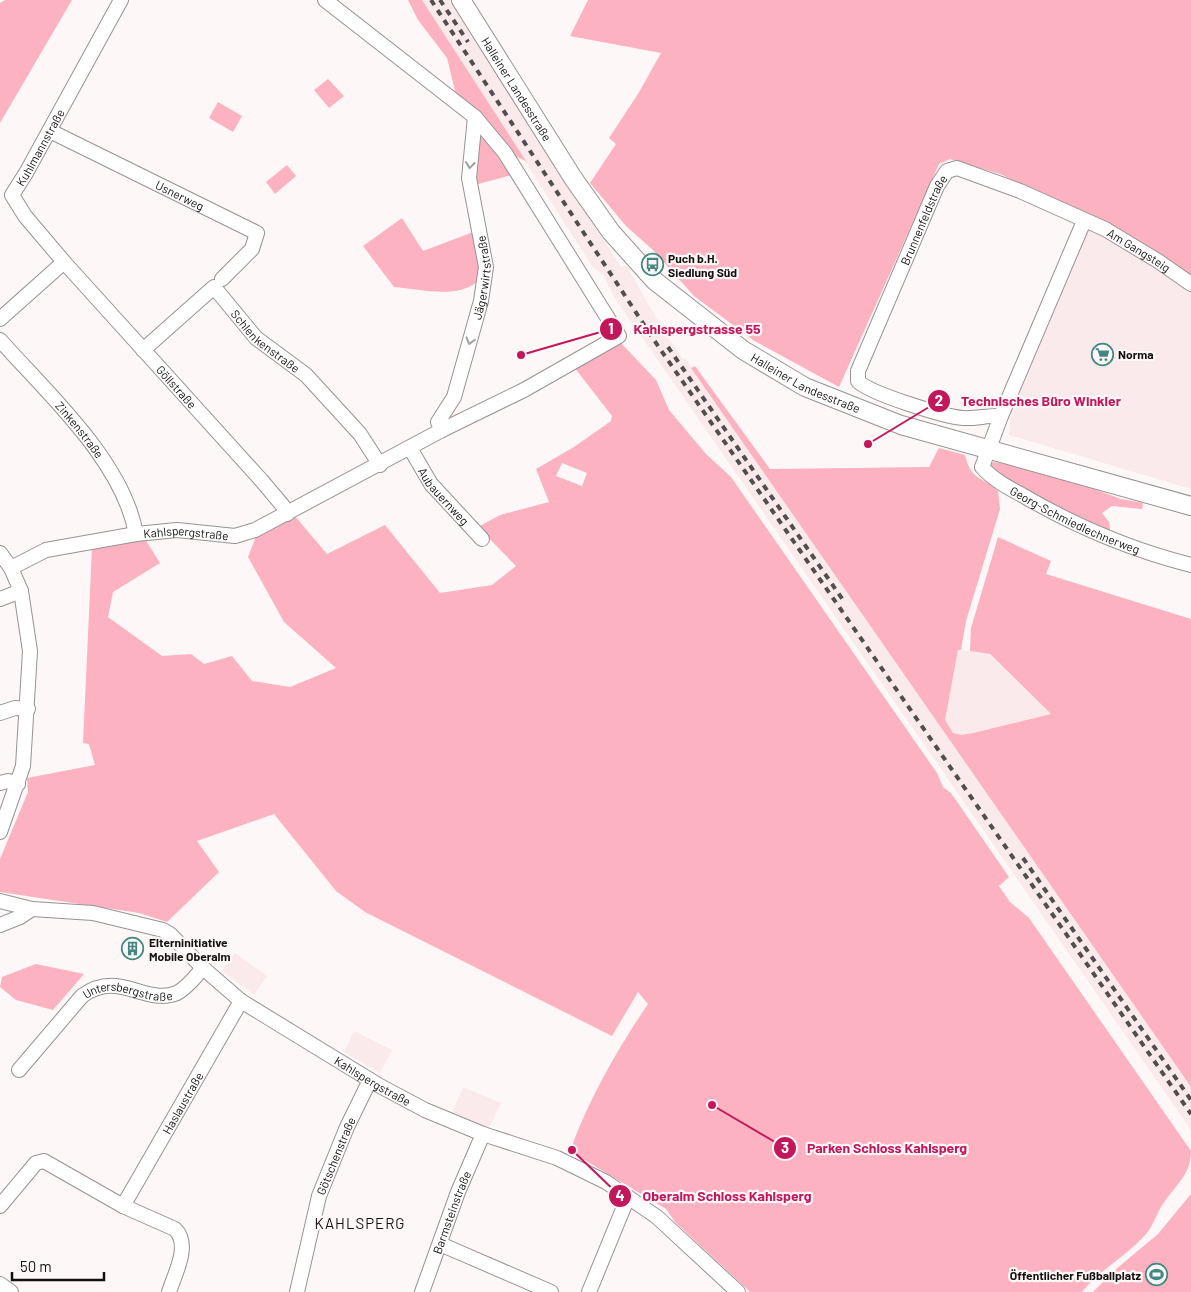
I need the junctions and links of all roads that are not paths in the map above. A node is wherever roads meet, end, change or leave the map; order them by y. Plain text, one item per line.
1 (121, 0) edge
2 (325, 0) edge
3 (461, 0) edge
4 (474, 117) junction
5 (50, 131) junction
6 (6, 195) edge
7 (1084, 221) junction
8 (64, 262) junction
9 (222, 279) dead end
10 (1191, 284) edge
11 (0, 320) edge
12 (0, 340) edge
13 (143, 350) junction
14 (1001, 416) junction
15 (442, 430) junction
16 (410, 448) junction
17 (988, 450) junction
18 (380, 465) junction
19 (1191, 506) edge
20 (286, 514) junction
21 (136, 534) junction
22 (482, 539) dead end
23 (0, 553) edge
24 (1191, 566) edge
25 (11, 568) junction
26 (22, 591) junction
27 (0, 599) edge
28 (28, 709) junction
29 (0, 713) edge
30 (0, 783) edge
31 (18, 784) junction
32 (0, 832) edge
33 (0, 901) edge
34 (32, 909) junction
35 (0, 925) edge
36 (203, 968) junction
37 (242, 1001) junction
38 (19, 1070) dead end
39 (370, 1080) junction
40 (482, 1134) junction
41 (628, 1197) junction
42 (0, 1206) edge
43 (123, 1206) junction
44 (440, 1244) junction
45 (0, 1284) edge
46 (11, 1292) edge
47 (169, 1292) edge
48 (297, 1292) edge
49 (422, 1292) edge
50 (551, 1292) edge
51 (589, 1292) edge
52 (738, 1292) edge

1 - 5 street, Kuhlmannstraße
2 - 4 street
3 - 17 main road, Halleiner Landesstraße
4 -> 15 street, Jägerwirtstraße
4 - 15 street, Kahlspergstraße
5 - 6 street, Kuhlmannstraße
5 - 9 street, Usnerweg
6 - 8 street, Kuhlmannstraße
7 - 10 street, Am Gangsteig
7 - 14 street
7 - 14 street, Brunnenfeldstraße
8 - 11 street
8 - 13 street, Göllstraße
12 - 21 street, Zinkenstraße
13 - 18 street, Schlenkenstraße
13 - 20 street, Göllstraße
14 - 17 street
15 - 16 street, Kahlspergstraße
16 - 18 street, Kahlspergstraße
16 - 22 street, Aubauernweg
17 - 19 main road, Halleiner Landesstraße
17 - 24 street, Georg-Schmiedlechnerweg
18 - 20 street, Kahlspergstraße
20 - 21 street, Kahlspergstraße
21 - 25 street, Kahlspergstraße
23 - 25 street
25 - 26 street
26 - 27 street
26 - 28 street
28 - 29 street
28 - 31 street
30 - 31 street
31 - 32 street
33 - 34 street, Kahlspergstraße
34 - 35 street
34 - 36 street, Kahlspergstraße
36 - 37 street, Kahlspergstraße
36 - 38 street, Untersbergstraße
37 - 39 street, Kahlspergstraße
37 - 43 street, Haslaustraße
39 - 40 street, Kahlspergstraße
39 - 48 street, Götschenstraße
40 - 41 street, Kahlspergstraße
40 - 44 street, Barmsteinstraße
41 - 51 street
41 - 52 street, Kahlspergstraße
42 - 43 street
43 - 47 street
44 - 49 street, Barmsteinstraße
44 - 50 street
45 - 46 street

